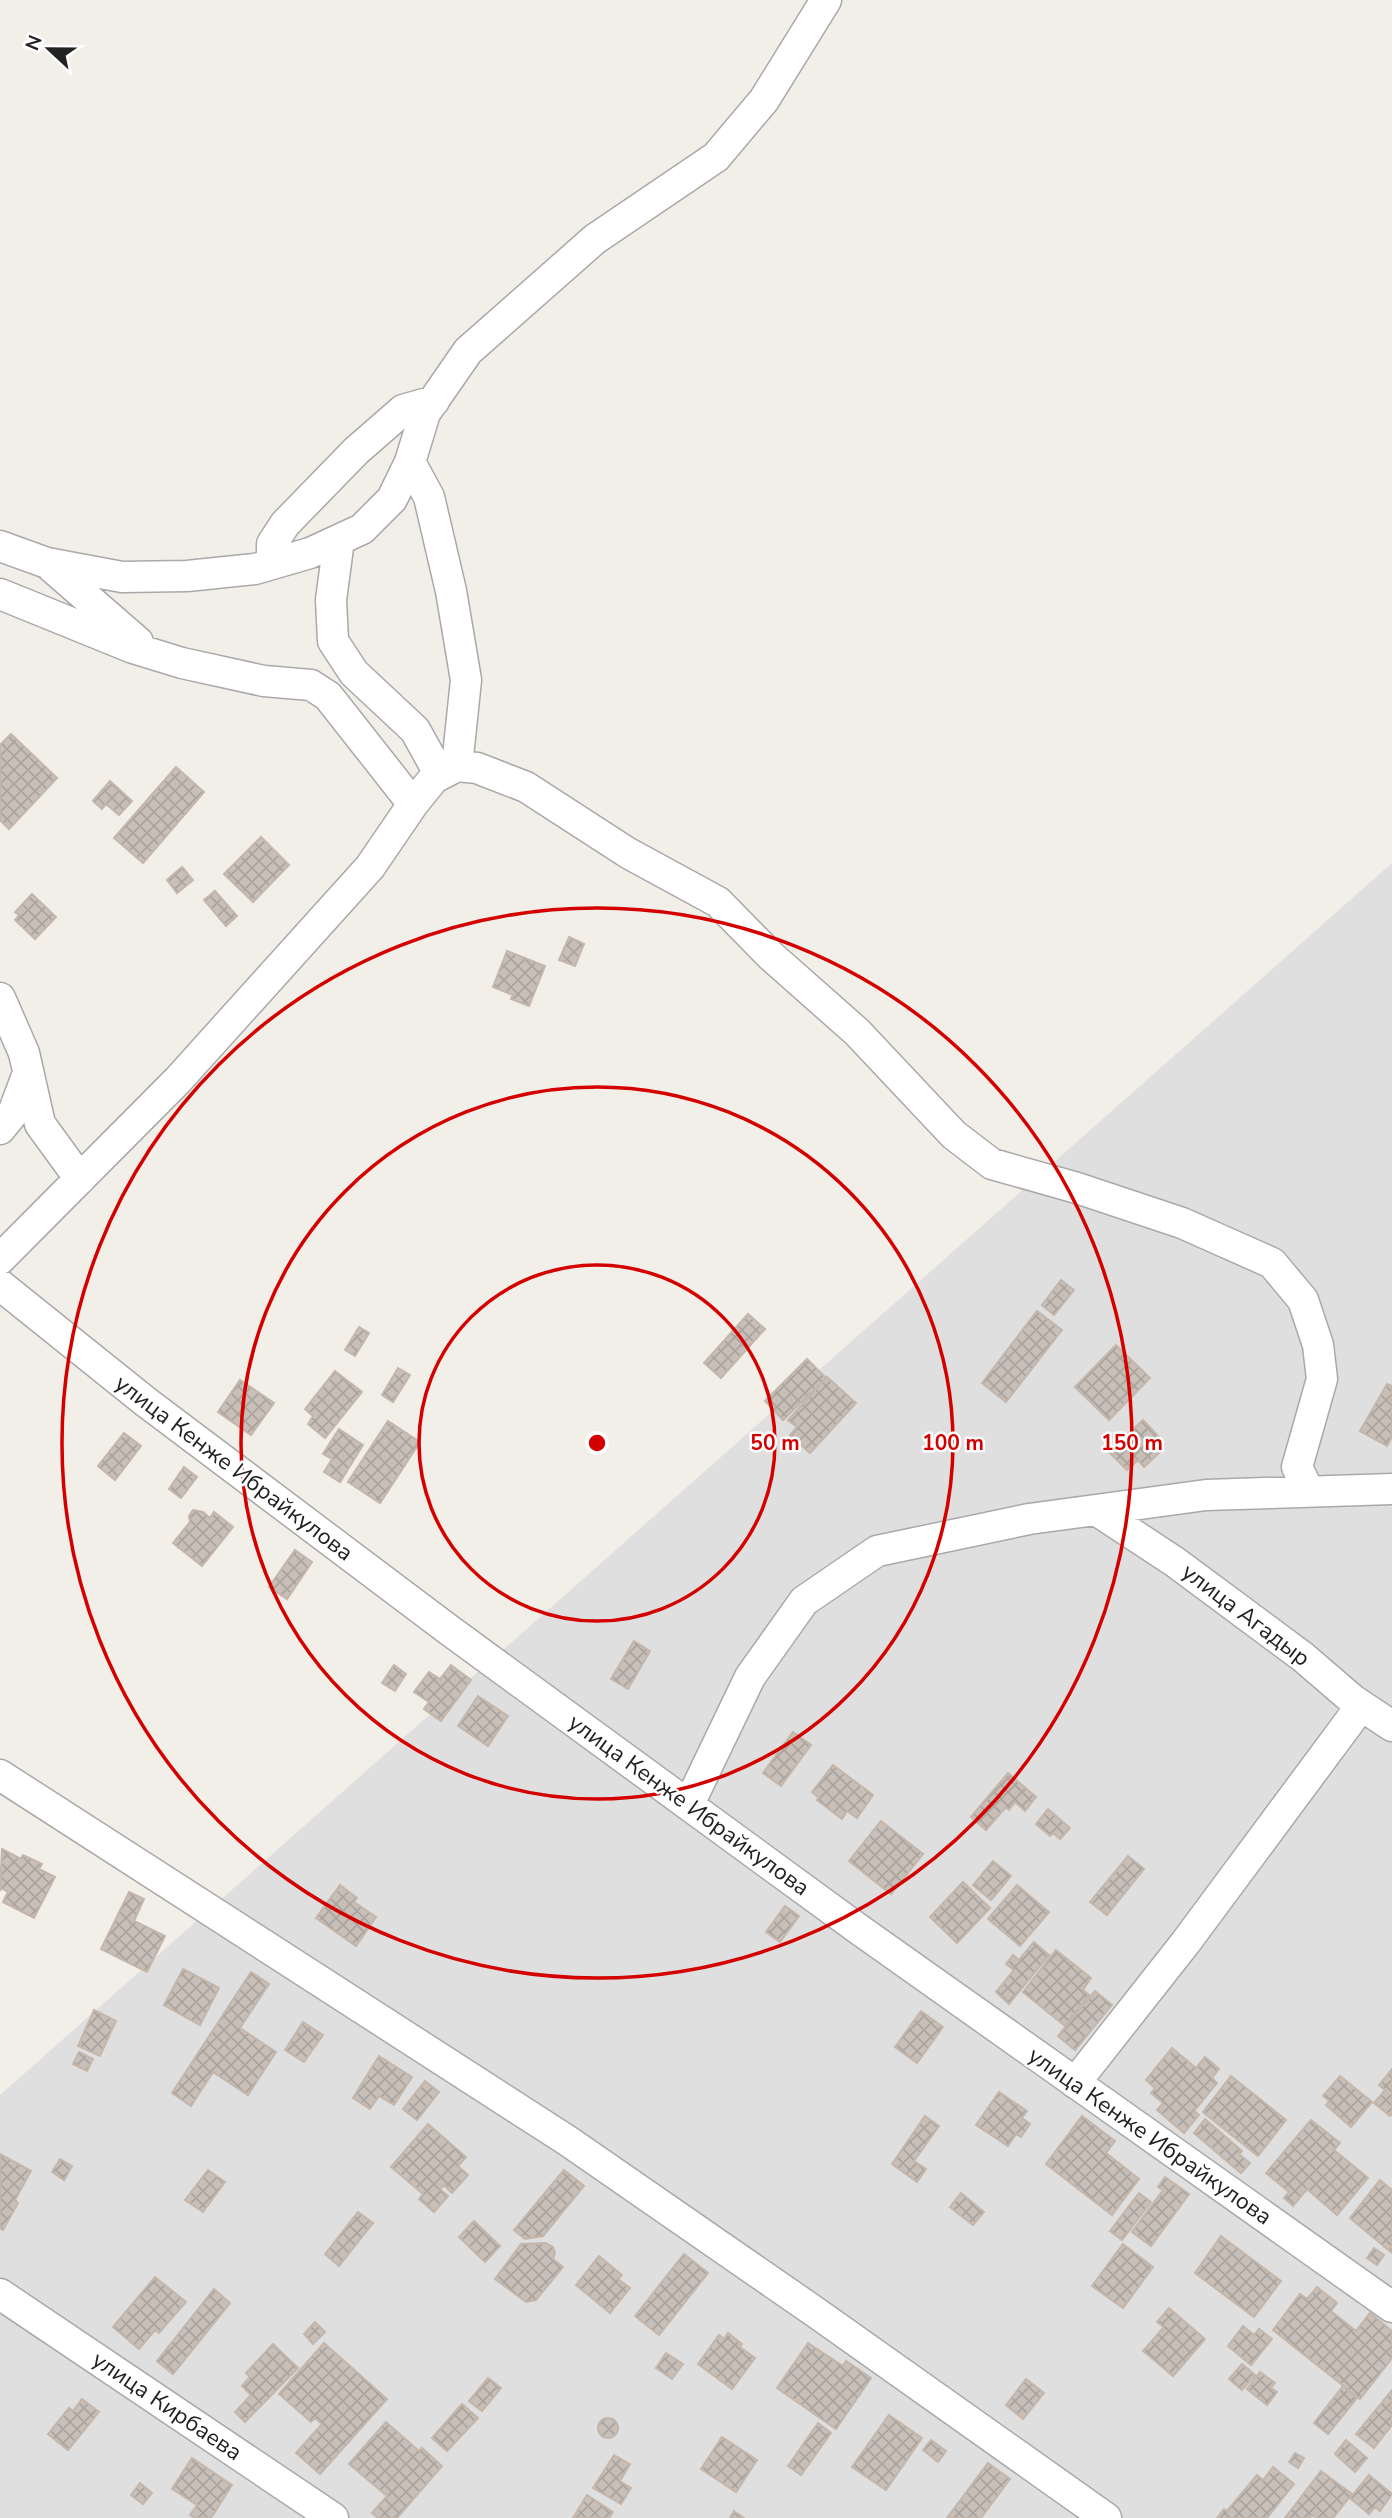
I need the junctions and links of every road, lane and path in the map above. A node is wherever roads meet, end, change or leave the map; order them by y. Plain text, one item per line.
1 (825, 0) edge
2 (434, 401) junction
3 (410, 462) junction
4 (339, 540) junction
5 (0, 546) edge
6 (47, 563) junction
7 (272, 564) junction
8 (0, 594) edge
9 (333, 641) junction
10 (152, 654) junction
11 (311, 685) junction
12 (449, 771) junction
13 (413, 804) junction
14 (0, 998) edge
15 (28, 1073) junction
16 (0, 1129) edge
17 (80, 1179) junction
18 (0, 1259) edge
19 (0, 1285) edge
20 (1392, 1489) edge
21 (1308, 1490) junction
22 (1096, 1510) junction
23 (1361, 1706) junction
24 (1392, 1726) edge
25 (0, 1775) edge
26 (689, 1804) junction
27 (1075, 2083) junction
28 (0, 2294) edge
29 (1392, 2308) edge
30 (333, 2518) edge
31 (1106, 2518) edge

1 - 2 street
2 - 3 street
2 - 7 street
3 - 4 street
3 - 12 street
4 - 7 street
4 - 9 street
5 - 6 street
6 - 7 street
6 - 10 street
8 - 10 street
9 - 11 street
9 - 12 street
10 - 11 street
11 - 13 street
12 - 13 street
12 - 21 street
13 - 17 street
14 - 15 street
15 - 16 street
15 - 17 street
17 - 18 street
19 - 26 street, улица Кенже Ибрайкулова
20 - 21 street
21 - 22 street
22 - 23 street, улица Агадыр
22 - 26 street
23 - 24 street, улица Агадыр
23 - 27 street
25 - 31 street
26 - 27 street, улица Кенже Ибрайкулова
27 - 29 street, улица Кенже Ибрайкулова
28 - 30 street, улица Кирбаева

